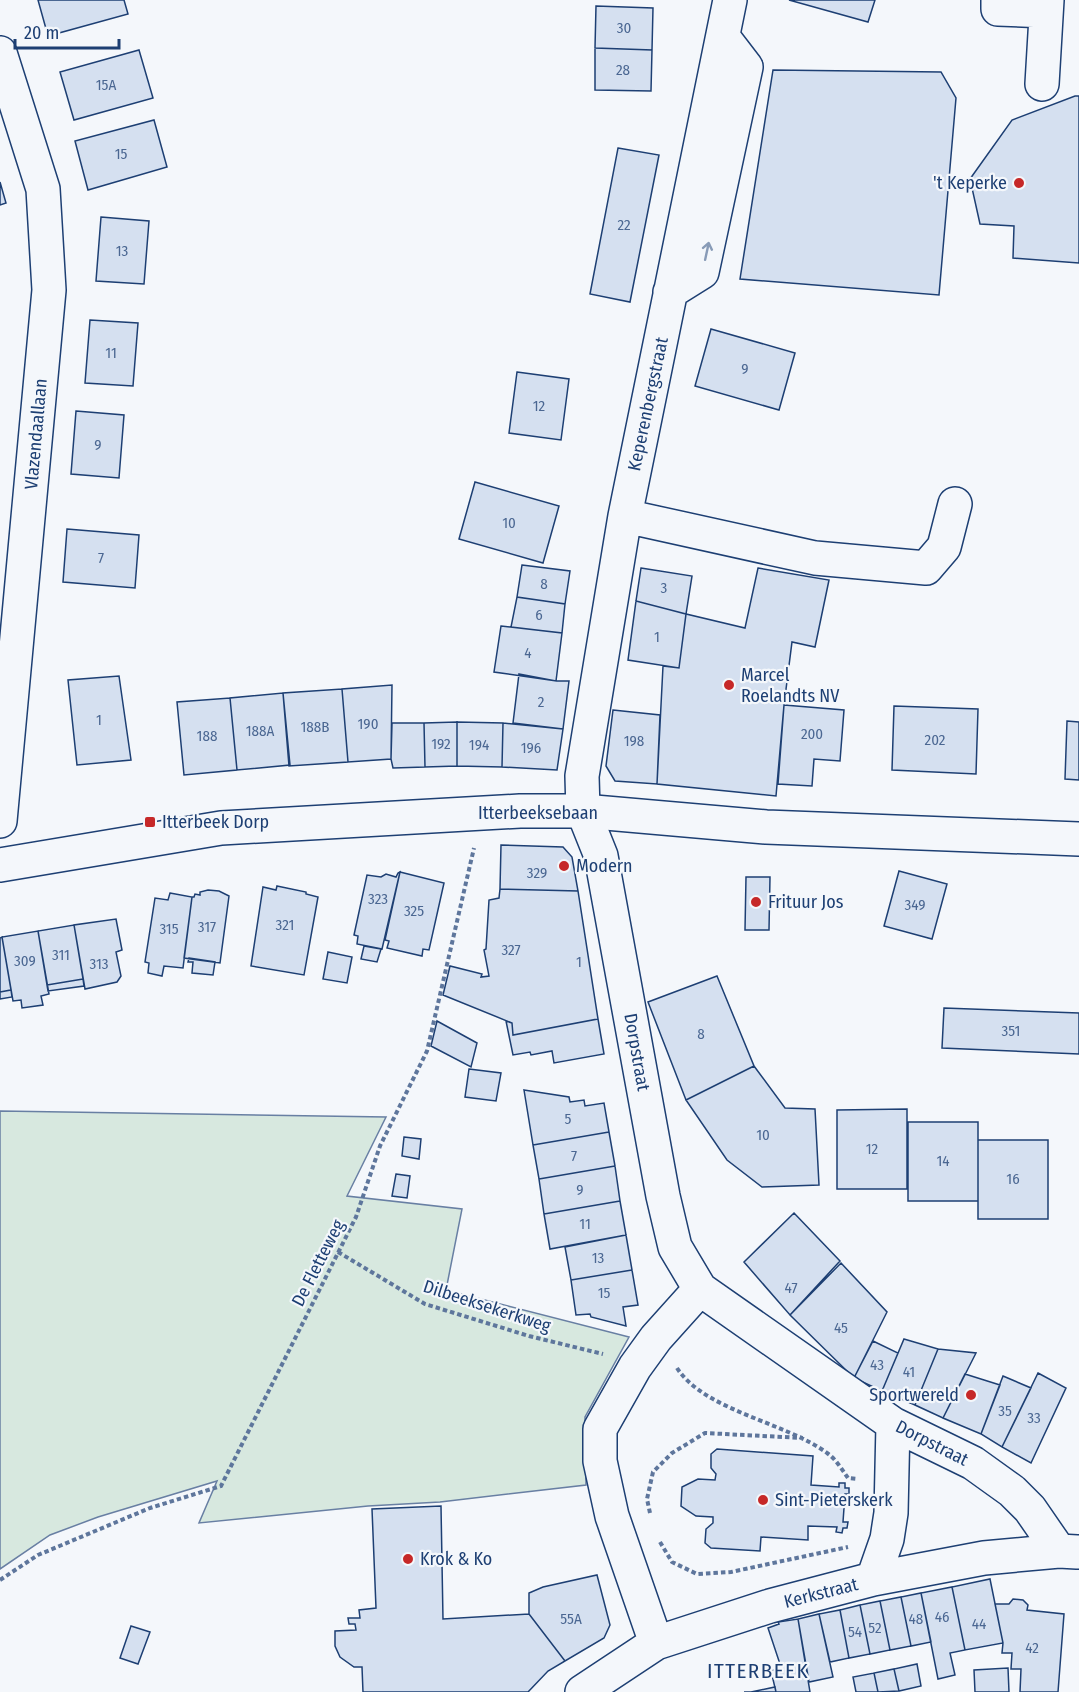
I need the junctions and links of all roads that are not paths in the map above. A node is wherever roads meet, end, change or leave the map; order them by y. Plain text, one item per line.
1 (730, 0) edge
2 (998, 0) edge
3 (1046, 6) edge
4 (0, 53) edge
5 (1042, 84) dead end
6 (956, 504) dead end
7 (625, 516) junction
8 (583, 811) junction
9 (0, 821) edge
10 (1079, 839) edge
11 (0, 865) edge
12 (700, 1289) junction
13 (893, 1424) junction
14 (1069, 1552) edge
15 (873, 1580) junction
16 (656, 1643) junction
17 (582, 1692) edge

1 - 7 street, Keperenbergstraat
2 - 3 street
3 - 5 street
4 - 9 street, Vlazendaallaan
6 - 7 street
7 - 8 street, Keperenbergstraat
8 - 10 street, Itterbeeksebaan
8 - 11 street, Itterbeeksebaan
8 - 12 street, Dorpstraat
12 - 13 street, Dorpstraat
12 - 16 street
13 - 14 street, Dorpstraat
13 - 15 street
14 - 15 street, Kerkstraat
15 - 16 street, Kerkstraat
16 - 17 street, Kerkstraat

